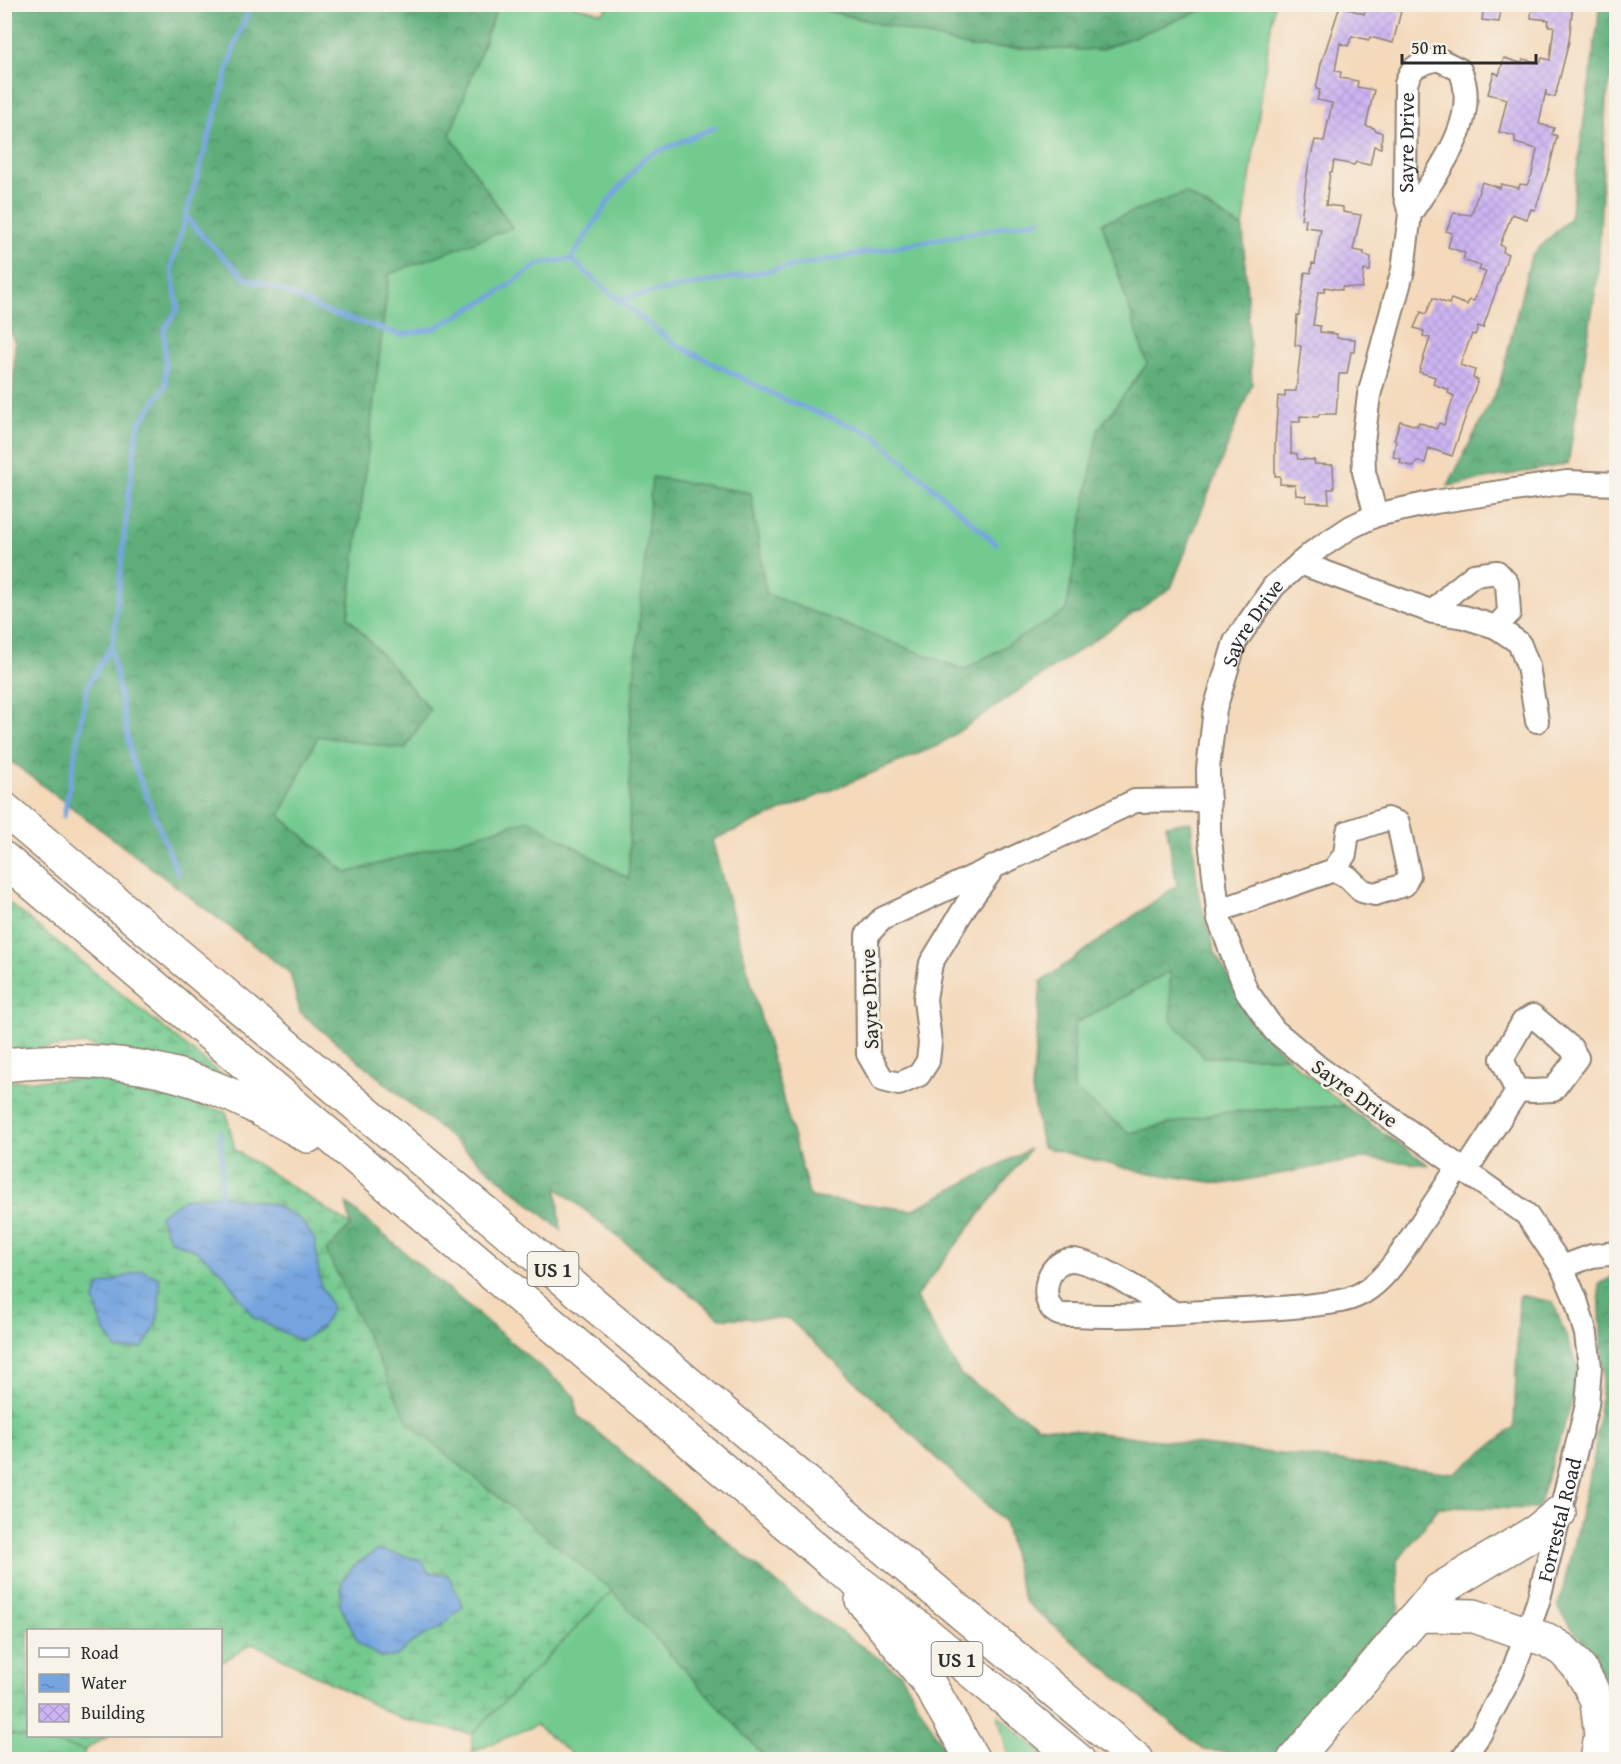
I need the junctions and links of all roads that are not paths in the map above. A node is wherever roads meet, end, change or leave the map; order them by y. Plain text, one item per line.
1 (1410, 214) junction
2 (1617, 484) edge
3 (1376, 515) junction
4 (1300, 563) junction
5 (1433, 612) junction
6 (1496, 627) junction
7 (1537, 721) dead end
8 (1209, 800) junction
9 (4, 810) edge
10 (4, 859) edge
11 (995, 866) junction
12 (1334, 870) dead end
13 (1218, 911) junction
14 (4, 1065) edge
15 (1517, 1092) dead end
16 (369, 1170) junction
17 (1461, 1170) junction
18 (1617, 1253) edge
19 (1562, 1267) junction
20 (1174, 1313) junction
21 (1559, 1513) junction
22 (833, 1563) junction
23 (1416, 1617) junction
24 (1526, 1634) junction
25 (1102, 1729) junction
26 (973, 1760) edge
27 (1078, 1760) edge
28 (1137, 1760) edge
29 (1159, 1760) edge
30 (1294, 1760) edge
31 (1461, 1760) edge
32 (1597, 1760) edge

1 - 1 street, Sayre Drive
1 - 3 street, Sayre Drive
2 - 3 street, Sayre Drive
3 - 4 street, Sayre Drive
4 - 5 street, Sayre Drive
4 - 8 street, Sayre Drive
5 - 6 street, Sayre Drive
5 - 6 street
6 - 7 street
8 - 11 street, Sayre Drive
8 - 13 street, Sayre Drive
9 - 25 highway, US 1
10 - 16 highway, US 1
11 - 11 street, Sayre Drive
12 - 13 street
13 - 17 street, Sayre Drive
14 - 16 highway
15 - 17 street
16 - 22 highway, US 1
17 - 19 street, Sayre Drive
17 - 20 street
18 - 19 street
19 - 21 street, Forrestal Road
20 - 20 street
21 - 23 highway
21 - 24 street, Forrestal Road
22 - 26 highway
22 - 27 highway, US 1
23 - 24 highway
23 - 30 highway
24 - 31 street, Forrestal Road
24 - 32 highway
25 - 28 highway, US 1
25 - 29 highway

